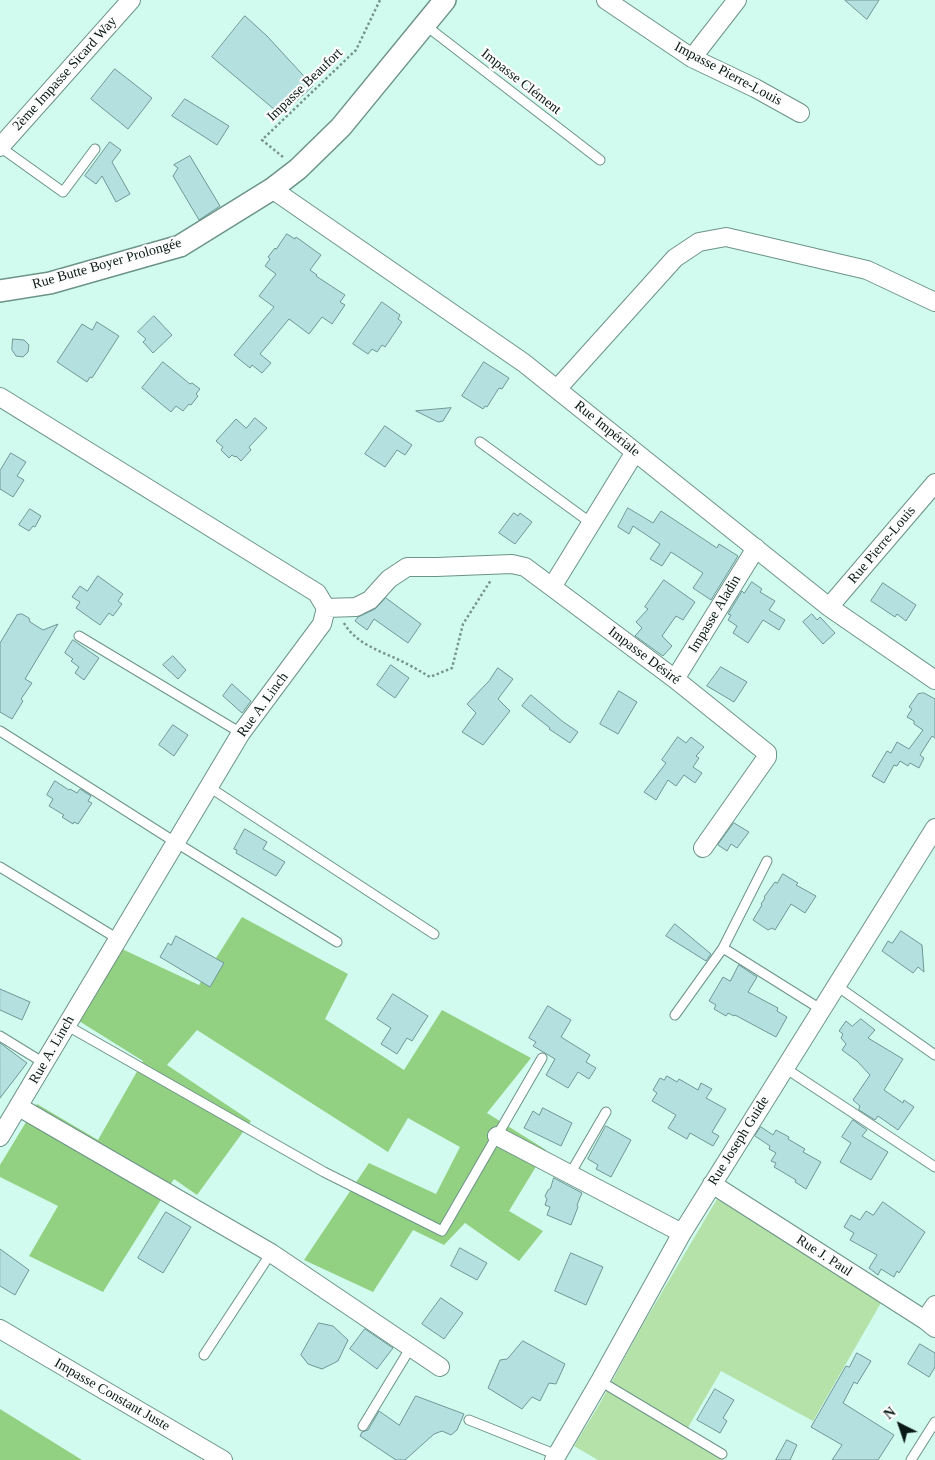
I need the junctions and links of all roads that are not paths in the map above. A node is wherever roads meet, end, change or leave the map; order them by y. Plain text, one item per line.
1 (131, 0) edge
2 (445, 0) edge
3 (606, 0) edge
4 (737, 0) edge
5 (425, 25) junction
6 (692, 58) junction
7 (800, 113) dead end
8 (0, 147) edge
9 (95, 149) dead end
10 (600, 160) dead end
11 (272, 189) junction
12 (0, 291) edge
13 (935, 302) edge
14 (557, 389) junction
15 (0, 397) edge
16 (480, 442) dead end
17 (635, 452) junction
18 (935, 483) edge
19 (591, 523) junction
20 (756, 548) junction
21 (552, 587) junction
22 (830, 607) junction
23 (331, 608) junction
24 (79, 636) dead end
25 (675, 680) junction
26 (935, 680) edge
27 (0, 731) edge
28 (242, 733) junction
29 (209, 787) junction
30 (935, 828) edge
31 (175, 842) junction
32 (703, 848) dead end
33 (767, 861) dead end
34 (0, 868) edge
35 (434, 934) dead end
36 (118, 939) junction
37 (337, 942) dead end
38 (723, 948) junction
39 (837, 986) junction
40 (822, 1010) junction
41 (675, 1015) dead end
42 (66, 1025) junction
43 (0, 1036) edge
44 (935, 1055) edge
45 (542, 1058) dead end
46 (44, 1063) junction
47 (785, 1068) junction
48 (19, 1107) junction
49 (606, 1112) dead end
50 (497, 1136) junction
51 (0, 1138) edge
52 (935, 1167) edge
53 (570, 1174) junction
54 (712, 1184) junction
55 (682, 1233) junction
56 (271, 1253) junction
57 (935, 1305) edge
58 (930, 1324) edge
59 (0, 1329) edge
60 (411, 1347) junction
61 (204, 1356) dead end
62 (440, 1366) dead end
63 (600, 1381) junction
64 (469, 1420) dead end
65 (935, 1422) edge
66 (363, 1426) dead end
67 (722, 1454) dead end
68 (556, 1458) edge
69 (223, 1460) edge
70 (911, 1460) edge

1 - 8 street, 2ème Impasse Sicard Way
2 - 5 street, Rue Butte Boyer Prolongée
3 - 6 street, Impasse Pierre-Louis
4 - 6 street
5 - 10 lane, Impasse Clément
5 - 11 street, Rue Butte Boyer Prolongée
6 - 7 street, Impasse Pierre-Louis
8 - 9 lane
11 - 12 street, Rue Butte Boyer Prolongée
11 - 14 street, Rue Impériale
13 - 14 street
14 - 17 street, Rue Impériale
15 - 23 street
16 - 19 lane
17 - 19 street
17 - 20 street, Rue Impériale
18 - 22 street, Rue Pierre-Louis
19 - 21 street
20 - 22 street, Rue Impériale
20 - 25 street, Impasse Aladin
21 - 23 street, Impasse Désiré
21 - 25 street, Impasse Désiré
22 - 26 street, Rue Impériale
23 - 28 street, Rue A. Linch
24 - 28 lane
25 - 32 street, Impasse Désiré
27 - 31 lane
28 - 29 street, Rue A. Linch
29 - 31 street, Rue A. Linch
29 - 35 lane
30 - 39 street, Rue Joseph Guide
31 - 36 street, Rue A. Linch
31 - 37 lane
33 - 38 lane
34 - 36 lane
36 - 42 street, Rue A. Linch
38 - 40 lane
38 - 41 lane
39 - 40 street, Rue Joseph Guide
39 - 44 lane
40 - 47 street, Rue Joseph Guide
42 - 46 street, Rue A. Linch
42 - 50 lane
43 - 46 lane
45 - 50 lane
46 - 48 street, Rue A. Linch
47 - 52 lane
47 - 54 street, Rue Joseph Guide
48 - 51 street, Rue A. Linch
48 - 56 street
49 - 53 lane
50 - 53 street
53 - 55 street
54 - 55 street, Rue Joseph Guide
54 - 58 street, Rue J. Paul
55 - 63 street, Rue Joseph Guide
56 - 60 street
56 - 61 lane
57 - 58 street
59 - 69 street, Impasse Constant Juste
60 - 62 street
60 - 66 lane
63 - 67 lane
63 - 68 street, Rue Joseph Guide
64 - 68 lane
65 - 70 lane

